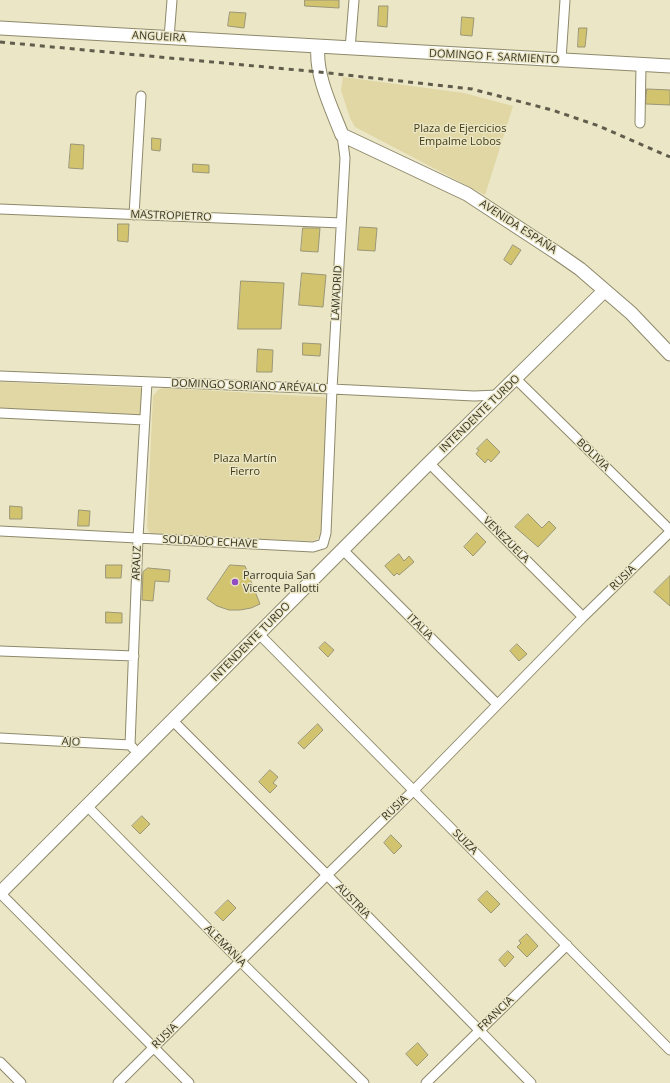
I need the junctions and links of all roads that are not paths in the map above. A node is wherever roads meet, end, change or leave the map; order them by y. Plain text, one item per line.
1 (172, 0) edge
2 (354, 0) edge
3 (565, 0) edge
4 (0, 28) edge
5 (169, 38) junction
6 (318, 47) junction
7 (350, 49) junction
8 (561, 60) junction
9 (641, 65) junction
10 (670, 66) edge
11 (141, 96) dead end
12 (640, 123) dead end
13 (342, 135) junction
14 (0, 209) edge
15 (134, 215) junction
16 (341, 223) junction
17 (604, 290) junction
18 (670, 354) edge
19 (0, 376) edge
20 (516, 379) junction
21 (147, 382) junction
22 (332, 389) junction
23 (498, 395) junction
24 (0, 413) edge
25 (145, 420) junction
26 (429, 463) junction
27 (0, 531) edge
28 (670, 531) edge
29 (138, 538) junction
30 (323, 544) junction
31 (340, 553) junction
32 (583, 617) junction
33 (259, 634) junction
34 (0, 651) edge
35 (134, 656) junction
36 (497, 704) junction
37 (173, 721) junction
38 (0, 738) edge
39 (134, 749) junction
40 (414, 790) junction
41 (88, 806) junction
42 (327, 875) junction
43 (0, 893) edge
44 (567, 945) junction
45 (240, 962) junction
46 (479, 1031) junction
47 (153, 1047) junction
48 (670, 1050) edge
49 (0, 1062) edge
50 (21, 1083) edge
51 (118, 1083) edge
52 (189, 1083) edge
53 (364, 1083) edge
54 (426, 1083) edge
55 (531, 1083) edge

1 - 5 street
2 - 7 street
3 - 8 street
4 - 5 street, ANGUEIRA
5 - 6 street, ANGUEIRA
6 - 7 street, DOMINGO F. SARMIENTO
6 - 13 street, LAMADRID
7 - 8 street, DOMINGO F. SARMIENTO
8 - 9 street, DOMINGO F. SARMIENTO
9 - 10 street, DOMINGO F. SARMIENTO
9 - 12 street
11 - 15 street
13 - 16 street, LAMADRID
13 - 17 street, AVENIDA ESPAÑA
14 - 15 street, MASTROPIETRO
15 - 16 street, MASTROPIETRO
16 - 22 street, LAMADRID
17 - 18 street, AVENIDA ESPAÑA
17 - 20 street, INTENDENTE TURDO
19 - 21 street, DOMINGO SORIANO ARÉVALO
20 - 23 street, INTENDENTE TURDO
20 - 28 street, BOLIVIA
21 - 22 street, DOMINGO SORIANO ARÉVALO
21 - 25 street, ARAUZ
22 - 23 street, DOMINGO SORIANO ARÉVALO
22 - 30 street, LAMADRID
23 - 26 street, INTENDENTE TURDO
24 - 25 street
25 - 29 street, ARAUZ
26 - 31 street, INTENDENTE TURDO
26 - 32 street, VENEZUELA
27 - 29 street, SOLDADO ECHAVE
28 - 32 street, RUSIA
29 - 30 street, SOLDADO ECHAVE
29 - 35 street, ARAUZ
30 - 31 street, ITALIA
31 - 33 street, INTENDENTE TURDO
31 - 36 street, ITALIA
32 - 36 street, RUSIA
33 - 37 street, INTENDENTE TURDO
33 - 40 street, SUIZA
34 - 35 street
35 - 39 street, ARAUZ
36 - 40 street, RUSIA
37 - 39 street, INTENDENTE TURDO
37 - 42 street, AUSTRIA
38 - 39 street, AJO
39 - 41 street, INTENDENTE TURDO
40 - 42 street, RUSIA
40 - 44 street, SUIZA
41 - 43 street, INTENDENTE TURDO
41 - 45 street, ALEMANIA
42 - 45 street, RUSIA
42 - 46 street, AUSTRIA
43 - 47 street
44 - 46 street, FRANCIA
44 - 48 street, SUIZA
45 - 47 street, RUSIA
45 - 53 street, ALEMANIA
46 - 54 street, FRANCIA
46 - 55 street, AUSTRIA
47 - 51 street, RUSIA
47 - 52 street
49 - 50 street

